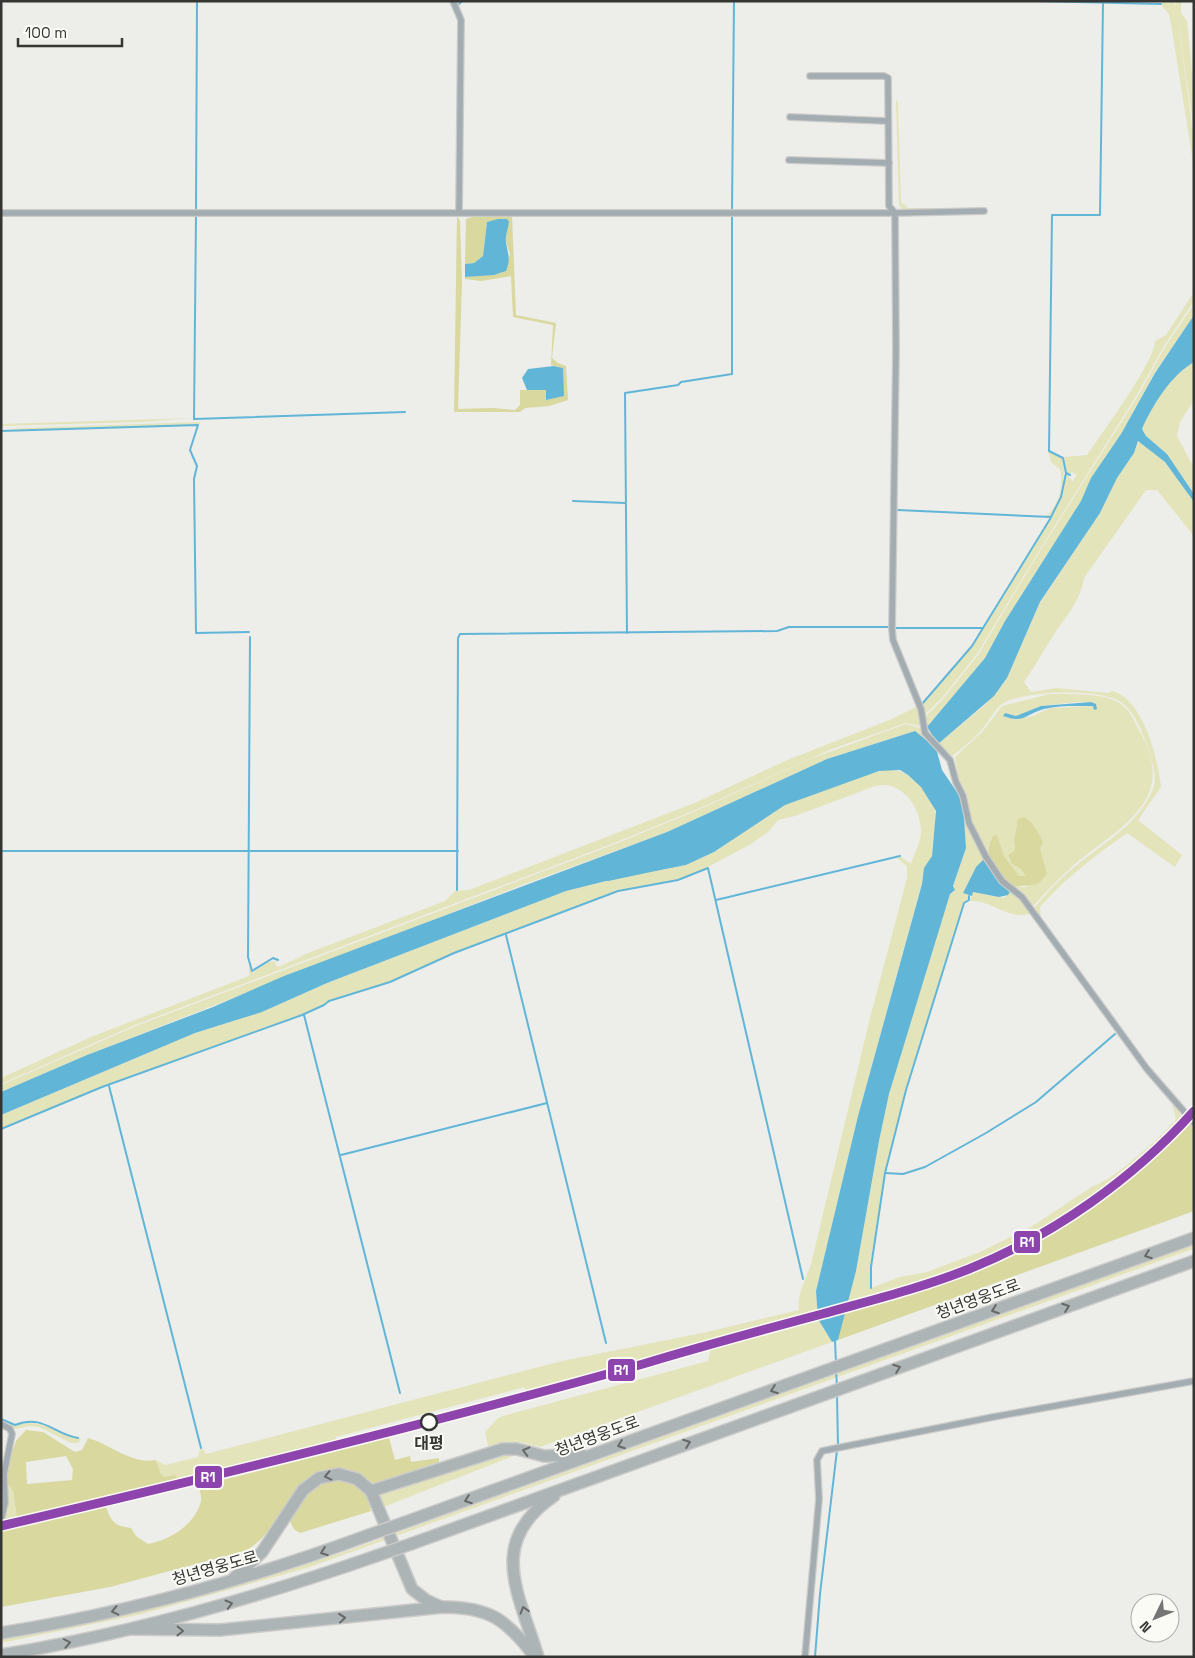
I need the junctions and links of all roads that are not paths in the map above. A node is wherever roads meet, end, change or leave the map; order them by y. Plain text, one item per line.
1 (453, 1) edge
2 (810, 76) dead end
3 (790, 117) dead end
4 (887, 121) junction
5 (789, 160) dead end
6 (889, 163) junction
7 (984, 211) dead end
8 (459, 213) junction
9 (895, 213) junction
10 (1, 214) edge
11 (1194, 1123) edge
12 (1194, 1238) edge
13 (1194, 1261) edge
14 (1194, 1381) edge
15 (1, 1424) edge
16 (592, 1455) junction
17 (570, 1486) junction
18 (371, 1491) junction
19 (1, 1521) edge
20 (230, 1582) junction
21 (443, 1608) junction
22 (131, 1630) junction
23 (1, 1633) edge
24 (1, 1655) edge
25 (536, 1657) edge
26 (805, 1657) edge

1 - 8 street
2 - 4 street
3 - 4 street
4 - 6 street
5 - 6 street
6 - 9 street
7 - 9 street
8 - 9 street
8 - 10 street
9 - 11 street
12 -> 16 highway, 청년영웅도로
17 -> 13 highway
14 - 26 street
15 - 19 street
16 -> 18 highway
16 -> 20 highway, 청년영웅도로, bridge
22 -> 17 highway, bridge
25 -> 17 highway
18 -> 20 highway
18 - 21 highway
20 -> 23 highway, 청년영웅도로
22 -> 21 highway
21 - 25 highway
24 -> 22 highway

